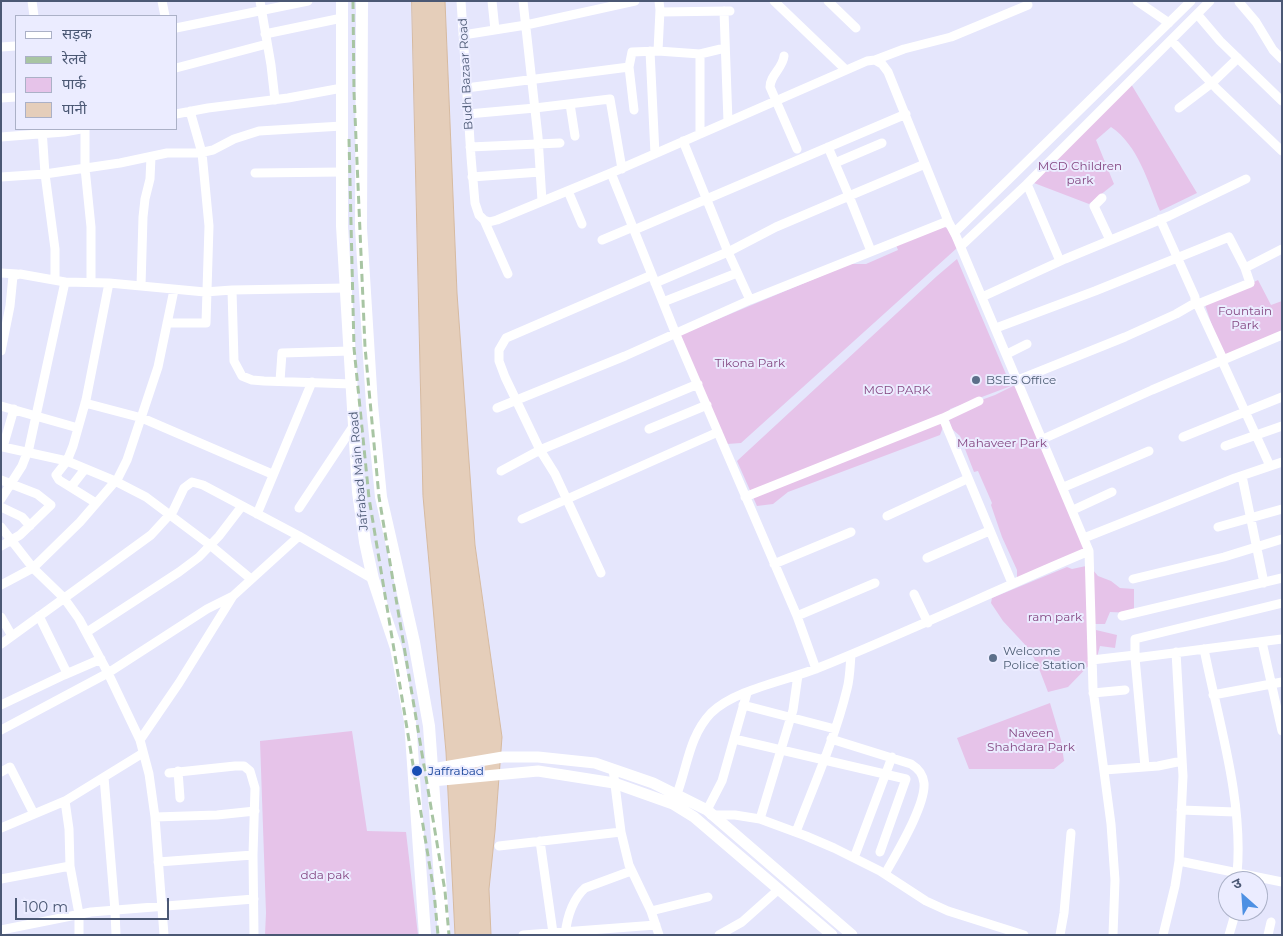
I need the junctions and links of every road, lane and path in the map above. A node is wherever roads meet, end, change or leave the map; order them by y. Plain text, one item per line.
1 (32, 1) edge
2 (162, 1) edge
3 (260, 1) edge
4 (308, 1) edge
5 (342, 1) edge
6 (362, 1) edge
7 (462, 1) edge
8 (492, 1) edge
9 (523, 1) edge
10 (635, 1) edge
11 (659, 1) edge
12 (774, 1) edge
13 (828, 1) edge
14 (1137, 1) edge
15 (1210, 1) edge
16 (1238, 2) edge
17 (1185, 3) edge
18 (1028, 5) dead end
19 (262, 11) junction
20 (660, 12) junction
21 (1197, 14) junction
22 (34, 15) edge
23 (165, 15) edge
24 (342, 18) junction
25 (1168, 23) junction
26 (526, 25) junction
27 (178, 28) edge
28 (856, 28) dead end
29 (495, 30) junction
30 (265, 34) junction
31 (463, 35) junction
32 (1171, 40) junction
33 (267, 44) junction
34 (15, 46) edge
35 (1, 47) edge
36 (725, 48) junction
37 (654, 51) junction
38 (700, 54) junction
39 (784, 56) dead end
40 (1238, 58) junction
41 (1282, 59) edge
42 (875, 60) junction
43 (178, 67) edge
44 (629, 67) junction
45 (846, 70) junction
46 (532, 79) junction
47 (1212, 83) junction
48 (342, 88) junction
49 (466, 88) junction
50 (15, 97) edge
51 (1, 98) edge
52 (275, 100) junction
53 (775, 101) junction
54 (1282, 101) edge
55 (570, 104) junction
56 (535, 108) junction
57 (1178, 108) dead end
58 (634, 110) dead end
59 (190, 111) junction
60 (178, 114) edge
61 (468, 114) junction
62 (906, 114) junction
63 (728, 122) junction
64 (342, 126) junction
65 (68, 130) edge
66 (86, 130) edge
67 (42, 132) edge
68 (700, 134) junction
69 (576, 136) dead end
70 (1, 137) edge
71 (683, 141) junction
72 (560, 143) dead end
73 (882, 143) dead end
74 (539, 144) junction
75 (470, 147) junction
76 (828, 148) junction
77 (797, 150) dead end
78 (1282, 151) edge
79 (202, 153) junction
80 (656, 154) junction
81 (151, 156) junction
82 (835, 163) junction
83 (925, 164) junction
84 (85, 168) junction
85 (622, 169) junction
86 (342, 172) junction
87 (540, 172) junction
88 (45, 174) junction
89 (255, 174) dead end
90 (611, 174) junction
91 (1, 177) edge
92 (472, 177) junction
93 (1246, 179) dead end
94 (1027, 184) junction
95 (568, 191) junction
96 (849, 196) junction
97 (707, 198) junction
98 (1102, 198) dead end
99 (542, 202) junction
100 (1084, 204) dead end
101 (1094, 206) junction
102 (1160, 219) junction
103 (484, 220) junction
104 (948, 221) junction
105 (582, 224) dead end
106 (634, 229) junction
107 (958, 239) junction
108 (602, 240) dead end
109 (1110, 240) junction
110 (1282, 249) edge
111 (871, 251) junction
112 (728, 252) junction
113 (1178, 257) junction
114 (1060, 261) junction
115 (1245, 268) junction
116 (1, 273) edge
117 (737, 273) junction
118 (17, 274) junction
119 (508, 274) dead end
120 (654, 279) junction
121 (55, 280) junction
122 (65, 282) junction
123 (91, 282) junction
124 (110, 284) junction
125 (140, 286) junction
126 (346, 288) junction
127 (174, 290) junction
128 (232, 290) junction
129 (208, 292) junction
130 (982, 297) junction
131 (750, 300) junction
132 (663, 302) junction
133 (1197, 302) junction
134 (4, 319) edge
135 (167, 323) junction
136 (996, 328) junction
137 (676, 333) junction
138 (1282, 335) edge
139 (1027, 344) dead end
140 (1, 351) edge
141 (350, 351) junction
142 (1007, 354) junction
143 (1222, 359) junction
144 (1018, 380) junction
145 (280, 381) junction
146 (312, 382) junction
147 (352, 384) junction
148 (698, 384) junction
149 (1282, 397) edge
150 (517, 401) junction
151 (979, 401) dead end
152 (85, 404) junction
153 (707, 405) junction
154 (1, 406) edge
155 (497, 408) dead end
156 (14, 409) junction
157 (1245, 412) junction
158 (38, 415) junction
159 (142, 418) junction
160 (943, 418) junction
161 (354, 424) junction
162 (1282, 426) edge
163 (78, 428) junction
164 (649, 429) dead end
165 (718, 432) junction
166 (1255, 435) junction
167 (1183, 437) dead end
168 (1043, 439) junction
169 (1225, 446) dead end
170 (540, 450) junction
171 (1149, 451) dead end
172 (28, 452) junction
173 (67, 461) junction
174 (1282, 462) edge
175 (1270, 466) junction
176 (85, 469) junction
177 (501, 470) dead end
178 (272, 474) junction
179 (1242, 476) junction
180 (968, 479) junction
181 (1, 480) edge
182 (115, 481) junction
183 (11, 484) junction
184 (71, 487) junction
185 (1064, 487) junction
186 (1112, 492) dead end
187 (745, 497) junction
188 (1, 499) edge
189 (567, 500) junction
190 (96, 503) junction
191 (242, 506) junction
192 (1, 507) edge
193 (299, 508) dead end
194 (1282, 509) edge
195 (1073, 510) junction
196 (170, 514) junction
197 (257, 514) junction
198 (887, 516) dead end
199 (1250, 518) junction
200 (522, 519) dead end
201 (30, 526) junction
202 (1, 527) edge
203 (1218, 527) dead end
204 (989, 531) junction
205 (852, 532) dead end
206 (299, 536) junction
207 (1084, 538) junction
208 (1282, 539) edge
209 (12, 540) junction
210 (210, 545) junction
211 (1, 546) edge
212 (1256, 547) junction
213 (1089, 551) junction
214 (927, 558) dead end
215 (774, 564) junction
216 (32, 568) junction
217 (601, 573) dead end
218 (1282, 578) edge
219 (251, 579) junction
220 (373, 579) junction
221 (1133, 579) dead end
222 (875, 582) dead end
223 (1012, 583) junction
224 (1264, 583) junction
225 (1, 585) edge
226 (914, 594) dead end
227 (233, 596) junction
228 (64, 598) junction
229 (1282, 603) edge
230 (39, 616) junction
231 (797, 616) junction
232 (1122, 616) dead end
233 (1, 617) edge
234 (928, 622) junction
235 (410, 626) junction
236 (87, 632) junction
237 (391, 632) junction
238 (12, 636) junction
239 (1282, 639) edge
240 (1262, 642) junction
241 (1, 644) edge
242 (1204, 649) junction
243 (1176, 652) junction
244 (851, 655) junction
245 (1135, 657) junction
246 (101, 659) junction
247 (1092, 660) junction
248 (816, 669) junction
249 (67, 673) junction
250 (108, 673) junction
251 (798, 675) junction
252 (1282, 682) edge
253 (1272, 684) junction
254 (1125, 690) dead end
255 (747, 693) junction
256 (1094, 693) junction
257 (1213, 695) junction
258 (1, 705) edge
259 (743, 705) junction
260 (790, 718) junction
261 (1282, 728) edge
262 (835, 729) junction
263 (1, 730) edge
264 (734, 739) junction
265 (831, 739) junction
266 (140, 740) junction
267 (781, 750) junction
268 (143, 753) junction
269 (892, 757) junction
270 (824, 760) junction
271 (1182, 761) junction
272 (1144, 767) junction
273 (613, 769) junction
274 (1104, 770) junction
275 (1, 772) edge
276 (885, 773) junction
277 (438, 774) junction
278 (104, 777) junction
279 (614, 784) junction
280 (180, 798) dead end
281 (675, 799) junction
282 (65, 801) junction
283 (1181, 810) junction
284 (254, 811) junction
285 (709, 812) junction
286 (1235, 812) junction
287 (34, 814) junction
288 (155, 817) junction
289 (760, 819) junction
290 (1, 828) edge
291 (621, 832) junction
292 (796, 832) junction
293 (1071, 833) dead end
294 (540, 841) junction
295 (498, 846) dead end
296 (880, 852) dead end
297 (253, 855) junction
298 (761, 857) junction
299 (854, 858) junction
300 (1179, 861) junction
301 (158, 862) junction
302 (70, 866) junction
303 (753, 867) junction
304 (632, 871) junction
305 (1218, 871) edge
306 (1241, 871) edge
307 (885, 874) junction
308 (1, 880) edge
309 (1268, 880) edge
310 (1282, 882) edge
311 (779, 890) junction
312 (708, 897) dead end
313 (254, 899) junction
314 (161, 907) junction
315 (115, 911) junction
316 (652, 911) junction
317 (78, 914) junction
318 (1233, 921) edge
319 (837, 922) junction
320 (1271, 922) dead end
321 (656, 925) junction
322 (1, 930) edge
323 (553, 933) junction
324 (565, 933) edge
325 (79, 935) edge
326 (116, 935) edge
327 (164, 935) edge
328 (254, 935) edge
329 (425, 935) edge
330 (444, 935) edge
331 (523, 935) edge
332 (660, 935) edge
333 (719, 935) edge
334 (831, 935) edge
335 (852, 935) edge
336 (1024, 935) edge
337 (1060, 935) edge
338 (1113, 935) edge
339 (1163, 935) edge
340 (1229, 935) edge
341 (1268, 935) edge

1 - 22 street
2 - 23 street
3 - 19 street
4 - 19 street
5 - 24 main road, Jafrabad Main Road
6 - 235 main road, Jafrabad Main Road
7 - 31 street, Budh Bazaar Road
8 - 29 street
9 - 26 street
10 - 26 street
11 - 20 street
12 - 45 street
13 - 28 street
14 - 25 street
15 - 21 street
16 - 41 street
17 - 25 street
18 - 42 street
19 - 27 street
19 - 30 street
20 - 36 street
20 - 37 street
21 - 32 street
21 - 40 street
24 - 30 street
24 - 48 main road, Jafrabad Main Road
25 - 107 street
26 - 29 street
26 - 46 street
29 - 31 street
30 - 33 street
31 - 49 street, Budh Bazaar Road
32 - 47 street
32 - 94 street
33 - 43 street
33 - 52 street
34 - 35 street
36 - 38 street
36 - 63 street
37 - 38 street
37 - 44 street
37 - 80 street
38 - 68 street
39 - 53 street
40 - 47 street
40 - 54 street
42 - 45 street
42 - 62 street
44 - 46 street
44 - 58 street
45 - 53 street
46 - 49 street
46 - 56 street
47 - 57 street
47 - 78 street
48 - 52 street
48 - 64 main road, Jafrabad Main Road
49 - 61 street, Budh Bazaar Road
50 - 51 street
52 - 59 street
53 - 63 street
53 - 77 street
55 - 56 street
55 - 69 street
55 - 85 street
56 - 61 street
56 - 74 street
59 - 60 street
59 - 79 street
61 - 75 street, Budh Bazaar Road
62 - 76 street
62 - 83 street
63 - 68 street
64 - 79 street
64 - 86 main road, Jafrabad Main Road
65 - 67 street
66 - 84 street
67 - 70 street
67 - 88 street
68 - 71 street
71 - 80 street
71 - 97 street
72 - 74 street
73 - 82 street
74 - 75 street
74 - 87 street
75 - 92 street, Budh Bazaar Road
76 - 82 street
76 - 97 street
79 - 81 street
79 - 129 street
80 - 85 street
81 - 84 street
81 - 125 street
82 - 96 street
83 - 96 street
83 - 104 street
84 - 88 street
84 - 123 street
85 - 90 street
86 - 89 street
86 - 126 main road, Jafrabad Main Road
87 - 92 street
87 - 99 street
88 - 91 street
88 - 121 street
90 - 95 street
90 - 106 street
92 - 103 street, Budh Bazaar Road
93 - 102 street
94 - 107 street
94 - 114 street
95 - 99 street
95 - 105 street
96 - 111 street
96 - 112 street
97 - 106 street
97 - 112 street
98 - 101 street
99 - 103 street
100 - 101 street
101 - 109 street
102 - 109 street
102 - 113 street
103 - 119 street, Budh Bazaar Road
104 - 107 street
104 - 111 street
106 - 108 street
106 - 120 street
107 - 130 street
109 - 114 street
110 - 115 street
111 - 131 street
112 - 117 street
112 - 120 street
113 - 115 street
113 - 133 street
113 - 136 street
114 - 130 street
115 - 133 street
116 - 118 street
117 - 131 street
117 - 132 street
118 - 121 street
118 - 134 street
120 - 132 street
120 - 150 street
121 - 122 street
122 - 123 street
122 - 158 street
123 - 124 street
124 - 125 street
124 - 152 street
125 - 127 street
126 - 128 street
126 - 141 main road, Jafrabad Main Road
127 - 129 street
127 - 135 street
128 - 129 street
128 - 145 street
129 - 135 street
130 - 136 street
131 - 137 street
132 - 137 street
133 - 143 street
133 - 144 street
134 - 140 street
135 - 159 street
136 - 142 street
137 - 148 street
137 - 150 street
138 - 143 street
139 - 142 street
141 - 145 street
141 - 147 main road, Jafrabad Main Road
142 - 144 street
143 - 157 street
143 - 168 street
144 - 168 street
145 - 146 street
146 - 147 street
146 - 178 street
147 - 161 main road, Jafrabad Main Road
148 - 153 street
148 - 170 street
149 - 157 street
150 - 155 street
150 - 170 street
151 - 160 street
152 - 159 street
152 - 163 street
153 - 164 street
153 - 165 street
154 - 156 street
156 - 158 street
156 - 172 street
157 - 166 street
157 - 167 street
158 - 163 street
158 - 172 street
159 - 178 street
159 - 182 street
160 - 180 street
160 - 187 street
161 - 193 street
161 - 220 main road, Jafrabad Main Road
162 - 166 street
163 - 173 street
165 - 187 street
165 - 189 street
166 - 169 street
166 - 175 street
168 - 185 street
170 - 177 street
170 - 189 street
171 - 185 street
172 - 173 street
172 - 183 street
173 - 176 street
173 - 184 street
174 - 175 street
175 - 179 street
176 - 182 street
176 - 184 street
178 - 197 street
179 - 199 street
179 - 207 street
180 - 198 street
180 - 204 street
181 - 183 street
182 - 190 street
182 - 196 street
183 - 188 street
183 - 201 street
184 - 190 street
185 - 195 street
186 - 195 street
187 - 215 street
189 - 200 street
189 - 217 street
190 - 216 street
191 - 196 street
191 - 197 street
191 - 210 street
192 - 201 street
194 - 199 street
195 - 207 street
196 - 210 street
196 - 228 street
197 - 206 street
199 - 203 street
199 - 212 street
201 - 209 street
202 - 209 street
204 - 214 street
204 - 223 street
205 - 215 street
206 - 219 street
206 - 220 street
207 - 213 street
208 - 212 street
209 - 211 street
209 - 216 street
210 - 219 street
210 - 236 street
212 - 221 street
212 - 224 street
213 - 223 street
213 - 247 street
215 - 231 street
216 - 225 street
216 - 228 street
218 - 224 street
219 - 227 street
220 - 237 main road, Jafrabad Main Road
222 - 231 street
223 - 234 street
224 - 232 street
226 - 234 street
227 - 250 street
227 - 266 street
228 - 230 street
228 - 236 street
229 - 245 street
230 - 238 street
230 - 249 street
231 - 248 street
233 - 238 street
234 - 244 street
235 - 237 main road
235 - 277 main road, Jafrabad Main Road
236 - 246 street
237 - 329 main road, Jafrabad Main Road
238 - 241 street
239 - 240 street
240 - 242 street
240 - 253 street
242 - 243 street
242 - 257 street
243 - 245 street
243 - 271 street
244 - 248 street
244 - 262 street
245 - 247 street
245 - 272 street
246 - 249 street
246 - 250 street
247 - 256 street
248 - 251 street
249 - 258 street
250 - 263 street
250 - 266 street
251 - 255 street
251 - 260 street
252 - 253 street
253 - 257 street
253 - 261 street
254 - 256 street
255 - 259 street
255 - 281 street
256 - 274 street
257 - 286 street
259 - 260 street
259 - 264 street
260 - 262 street
260 - 267 street
262 - 265 street
264 - 267 street
264 - 285 street
265 - 269 street
265 - 270 street
266 - 268 street
267 - 270 street
267 - 289 street
268 - 278 street
268 - 288 street
269 - 276 street
269 - 307 street
270 - 276 street
270 - 292 street
271 - 272 street
271 - 283 street
272 - 274 street
273 - 277 street
273 - 279 street
273 - 281 street
274 - 338 street
275 - 287 street
276 - 296 street
276 - 299 street
277 - 279 street
277 - 330 main road, Jafrabad Main Road
278 - 282 street
278 - 315 street
279 - 281 street
279 - 291 street
280 - 284 street
281 - 285 street
281 - 303 street
282 - 287 street
282 - 302 street
283 - 286 street
283 - 300 street
284 - 288 street
284 - 297 street
285 - 289 street
285 - 298 street
286 - 306 street
287 - 290 street
288 - 301 street
289 - 292 street
291 - 294 street
291 - 304 street
292 - 299 street
293 - 337 street
294 - 295 street
294 - 323 street
297 - 301 street
297 - 313 street
298 - 303 street
298 - 319 street
299 - 307 street
300 - 305 street
300 - 339 street
301 - 314 street
302 - 308 street
302 - 317 street
303 - 311 street
304 - 316 street
304 - 324 street
307 - 336 street
309 - 310 street
311 - 333 street
311 - 334 street
312 - 316 street
313 - 314 street
313 - 328 street
314 - 315 street
314 - 327 street
315 - 317 street
315 - 326 street
316 - 321 street
317 - 322 street
317 - 325 street
318 - 340 street
319 - 334 street
319 - 335 street
320 - 341 street
321 - 324 street
321 - 332 street
323 - 324 street
323 - 331 street

